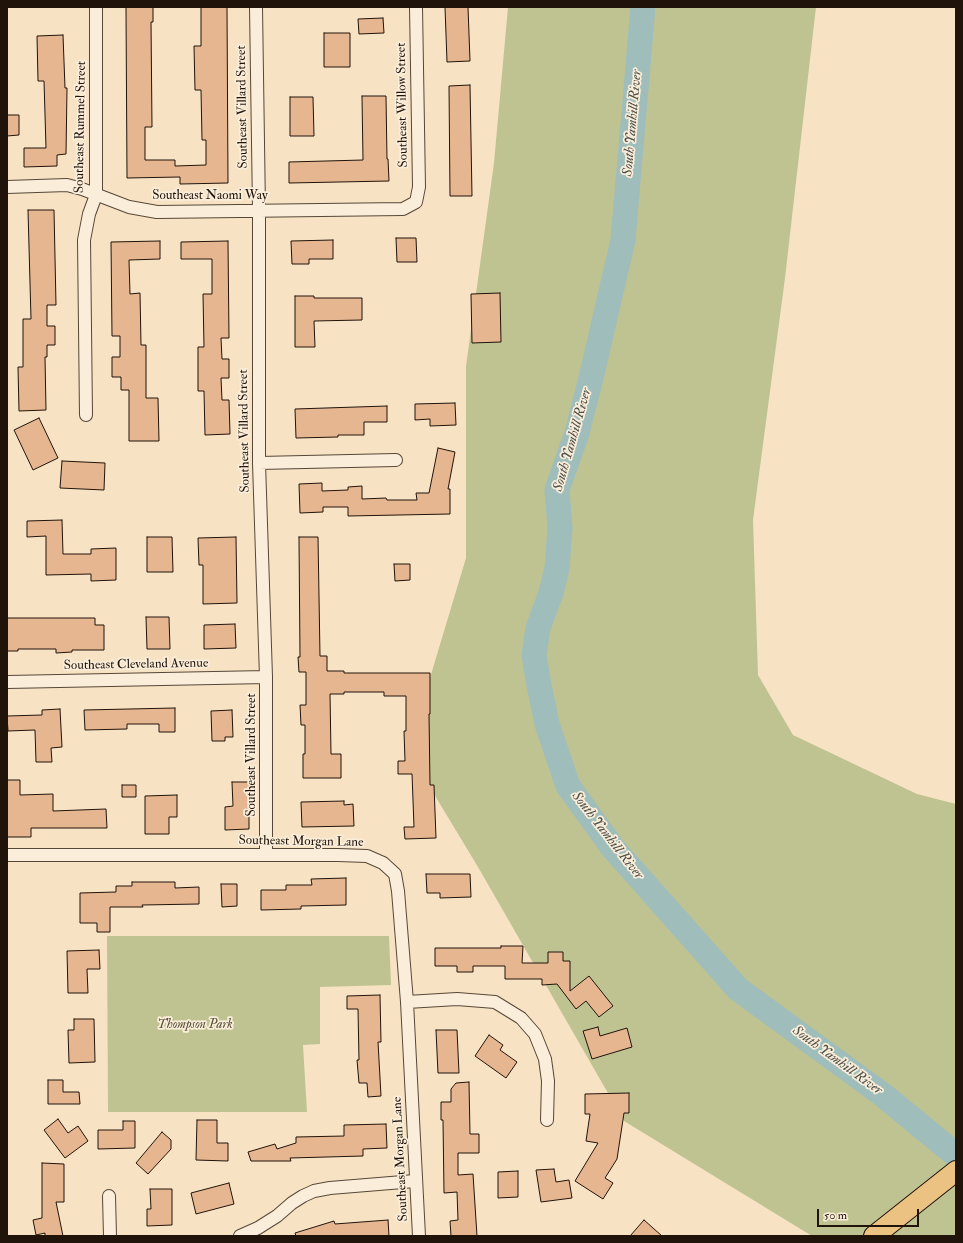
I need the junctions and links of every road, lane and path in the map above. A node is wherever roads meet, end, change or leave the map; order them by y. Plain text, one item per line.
1 (96, 7) edge
2 (256, 7) edge
3 (416, 7) edge
4 (7, 187) edge
5 (96, 195) junction
6 (416, 202) joint
7 (259, 210) junction
8 (86, 415) dead end
9 (396, 460) dead end
10 (259, 463) junction
11 (266, 677) junction
12 (7, 682) edge
13 (266, 854) junction
14 (7, 855) edge
15 (407, 1002) junction
16 (547, 1120) dead end
17 (956, 1171) edge
18 (415, 1181) junction
19 (109, 1196) dead end
20 (110, 1236) edge
21 (240, 1236) edge
22 (419, 1236) edge
23 (874, 1236) edge

1 - 5 street, Southeast Rummel Street
2 - 7 street, Southeast Villard Street
3 - 6 street, Southeast Willow Street
4 - 5 street, Southeast Naomi Way
5 - 7 street, Southeast Naomi Way
5 - 8 street, Southeast Rummel Street
6 - 7 street, Southeast Naomi Way
7 - 10 street, Southeast Villard Street
9 - 10 street
10 - 11 street, Southeast Villard Street
11 - 12 street, Southeast Cleveland Avenue
11 - 13 street, Southeast Villard Street
13 - 14 street, Southeast Morgan Lane
13 - 15 street, Southeast Morgan Lane
15 - 16 street
15 - 18 street, Southeast Morgan Lane
17 - 23 highway
18 - 21 street
18 - 22 street, Southeast Morgan Lane
19 - 20 street

